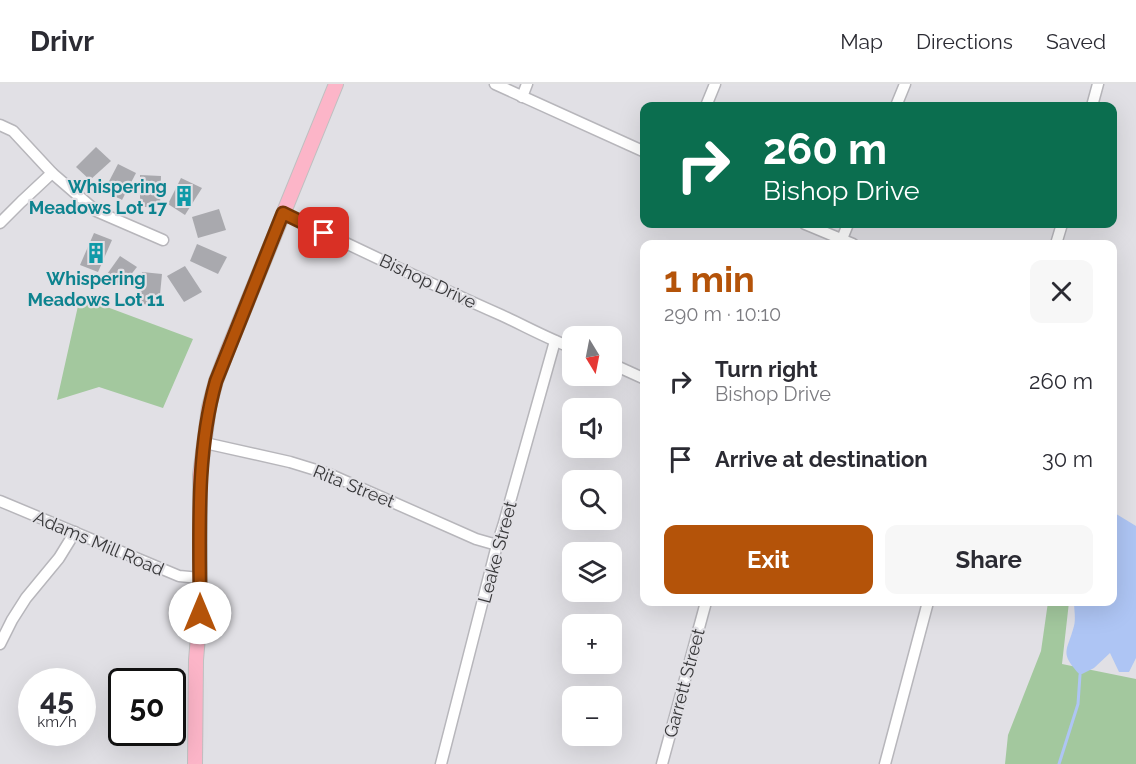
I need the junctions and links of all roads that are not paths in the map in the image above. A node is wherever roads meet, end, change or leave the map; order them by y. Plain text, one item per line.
1 (336, 84) edge
2 (495, 84) edge
3 (527, 84) edge
4 (715, 84) edge
5 (905, 84) edge
6 (1098, 84) edge
7 (522, 97) junction
8 (708, 102) edge
9 (898, 102) edge
10 (1093, 102) edge
11 (0, 125) edge
12 (640, 150) edge
13 (52, 173) junction
14 (283, 213) junction
15 (0, 223) edge
16 (815, 228) edge
17 (846, 228) edge
18 (842, 239) joint
19 (163, 240) dead end
20 (555, 341) junction
21 (562, 344) edge
22 (622, 369) edge
23 (640, 377) edge
24 (205, 444) junction
25 (0, 501) edge
26 (75, 532) junction
27 (497, 545) junction
28 (200, 578) junction
29 (705, 606) edge
30 (927, 606) edge
31 (0, 644) edge
32 (195, 764) edge
33 (441, 764) edge
34 (662, 764) edge
35 (885, 764) edge

1 - 14 main road
2 - 7 street
3 - 7 street
4 - 8 street
5 - 9 street
6 - 10 street
7 - 12 street
11 - 13 street
13 - 15 street
13 - 19 street
14 - 20 street, Bishop Drive
14 - 24 main road
16 - 18 street
17 - 18 street
20 - 21 street, Bishop Drive
20 - 27 street, Leake Street
22 - 23 street
24 - 27 street, Rita Street
24 - 28 main road
25 - 26 street, Adams Mill Road
26 - 28 street, Adams Mill Road
26 - 31 street
27 - 33 street, Leake Street
28 - 32 main road
29 - 34 street, Garrett Street
30 - 35 street

